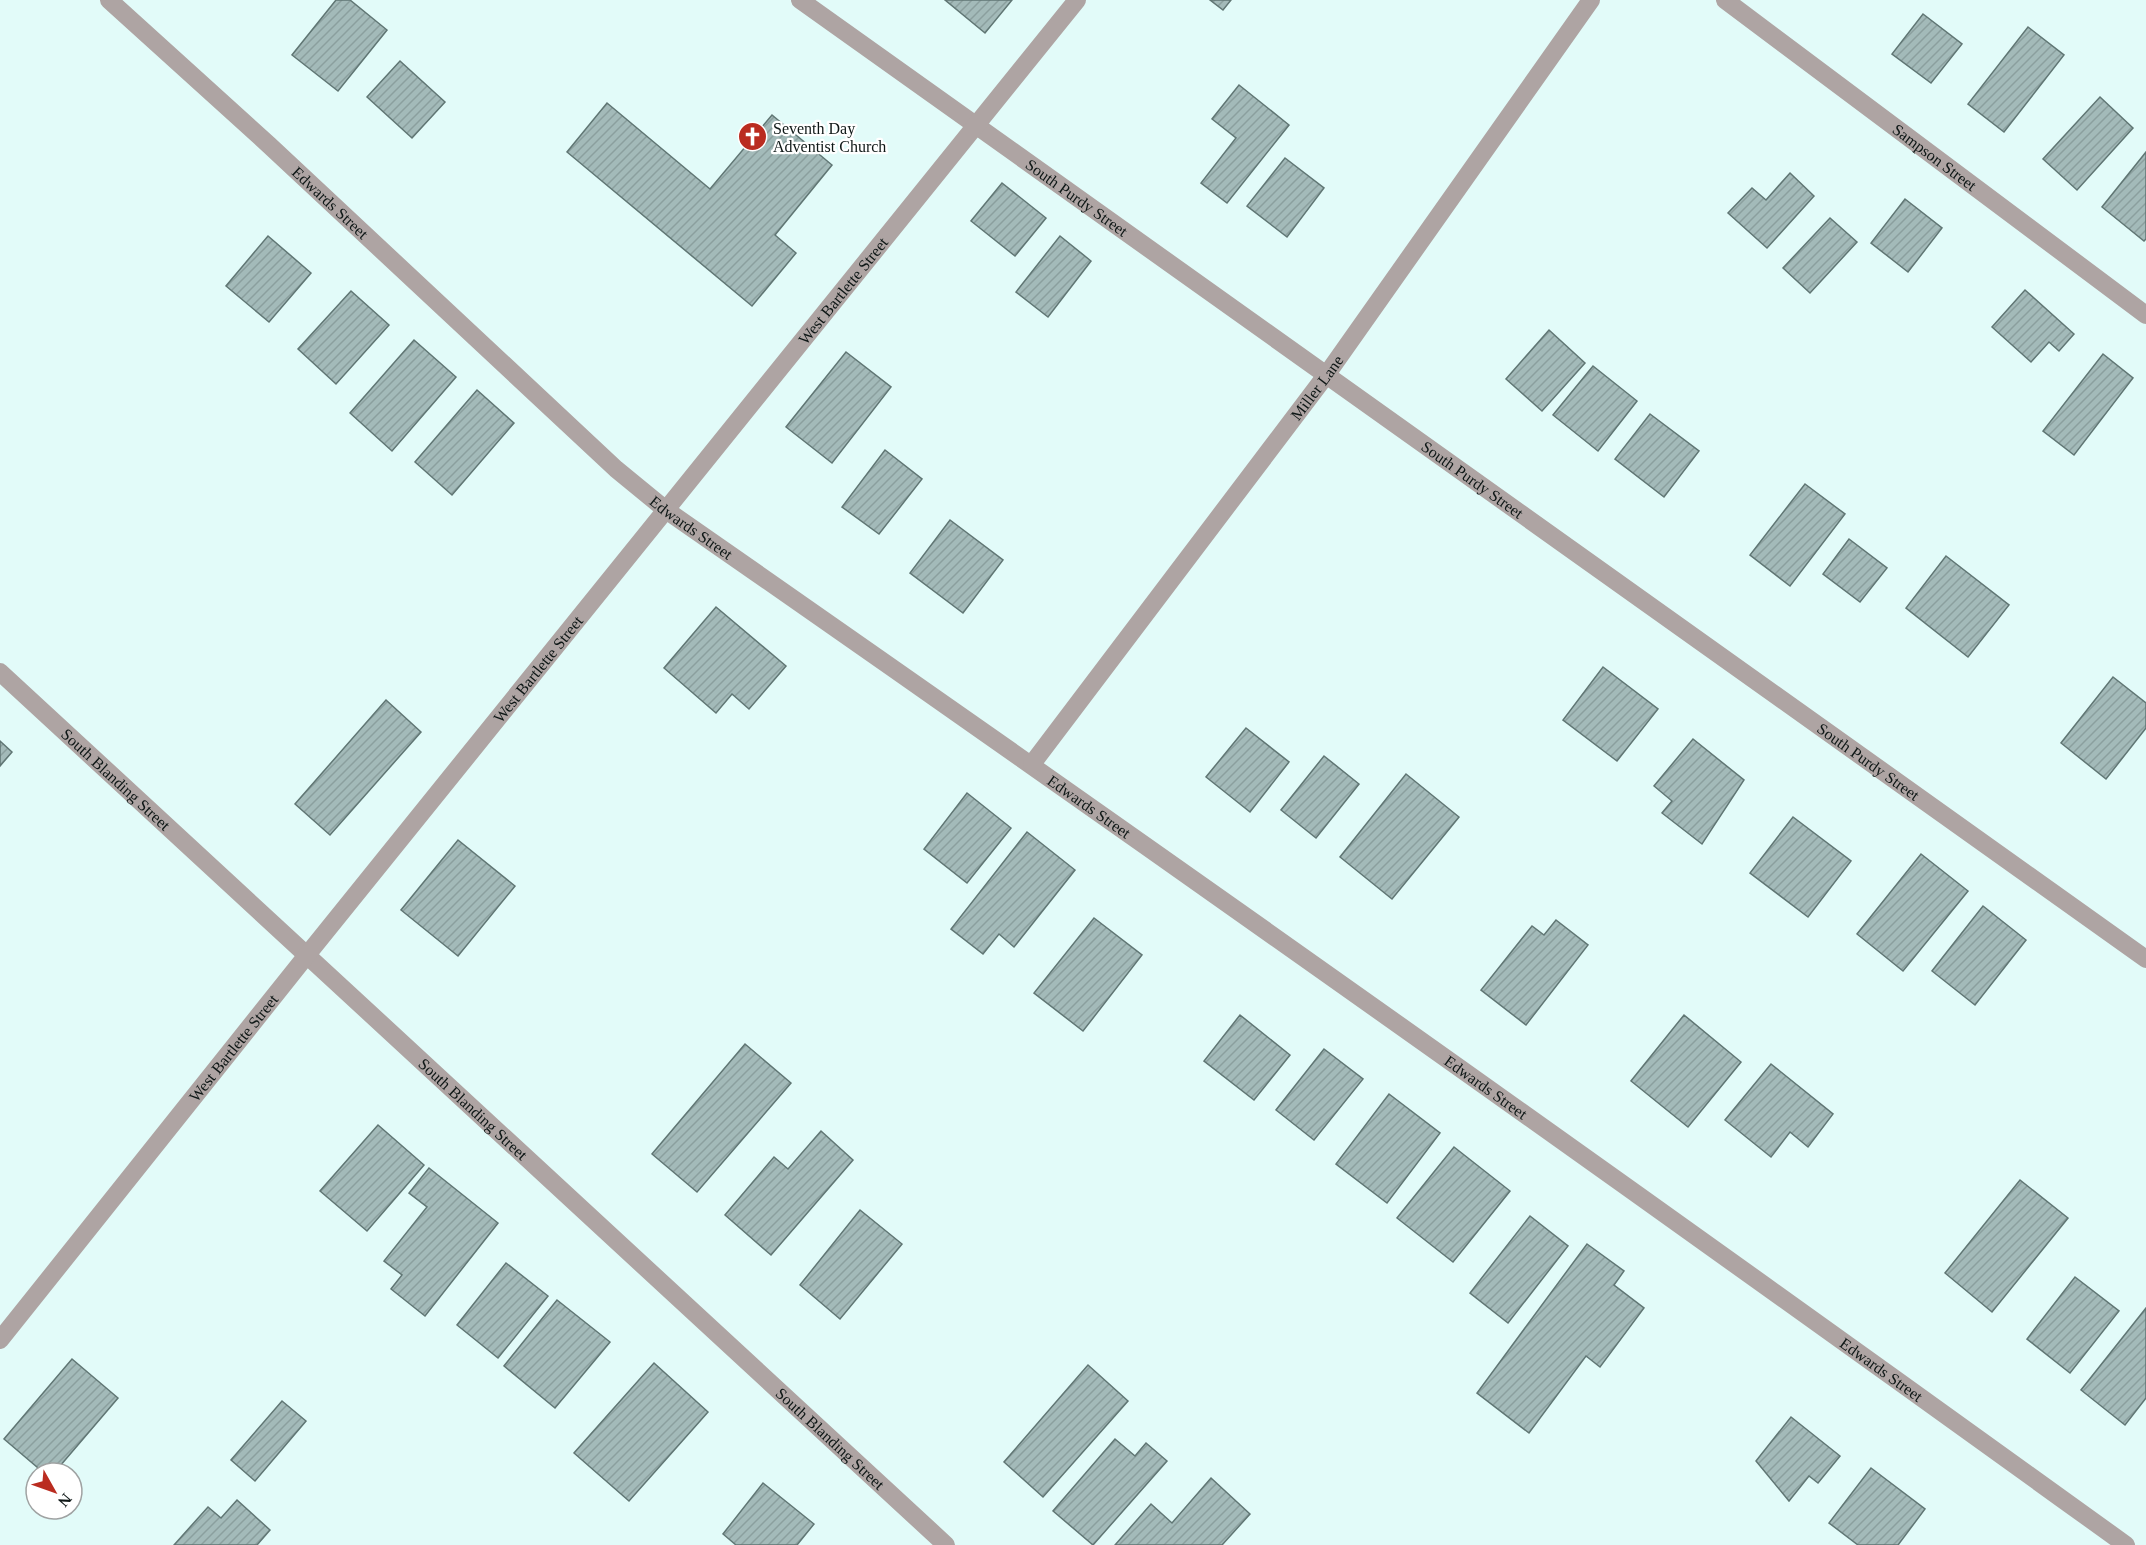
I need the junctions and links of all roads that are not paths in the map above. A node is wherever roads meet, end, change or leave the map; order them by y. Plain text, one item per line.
1 (109, 0) edge
2 (800, 0) edge
3 (1077, 0) edge
4 (1591, 0) edge
5 (1725, 0) edge
6 (976, 126) junction
7 (2146, 315) edge
8 (1327, 374) junction
9 (666, 510) junction
10 (0, 672) edge
11 (1032, 765) junction
12 (307, 955) junction
13 (2146, 958) edge
14 (0, 1340) edge
15 (946, 1545) edge
16 (2126, 1545) edge

1 - 9 street, Edwards Street
2 - 6 street, South Purdy Street
3 - 6 street, West Bartlette Street
4 - 8 street, Miller Lane
5 - 7 street, Sampson Street
6 - 8 street, South Purdy Street
6 - 9 street, West Bartlette Street
8 - 11 street, Miller Lane
8 - 13 street, South Purdy Street
9 - 11 street, Edwards Street
9 - 12 street, West Bartlette Street
10 - 12 street, South Blanding Street
11 - 16 street, Edwards Street
12 - 14 street, West Bartlette Street
12 - 15 street, South Blanding Street

